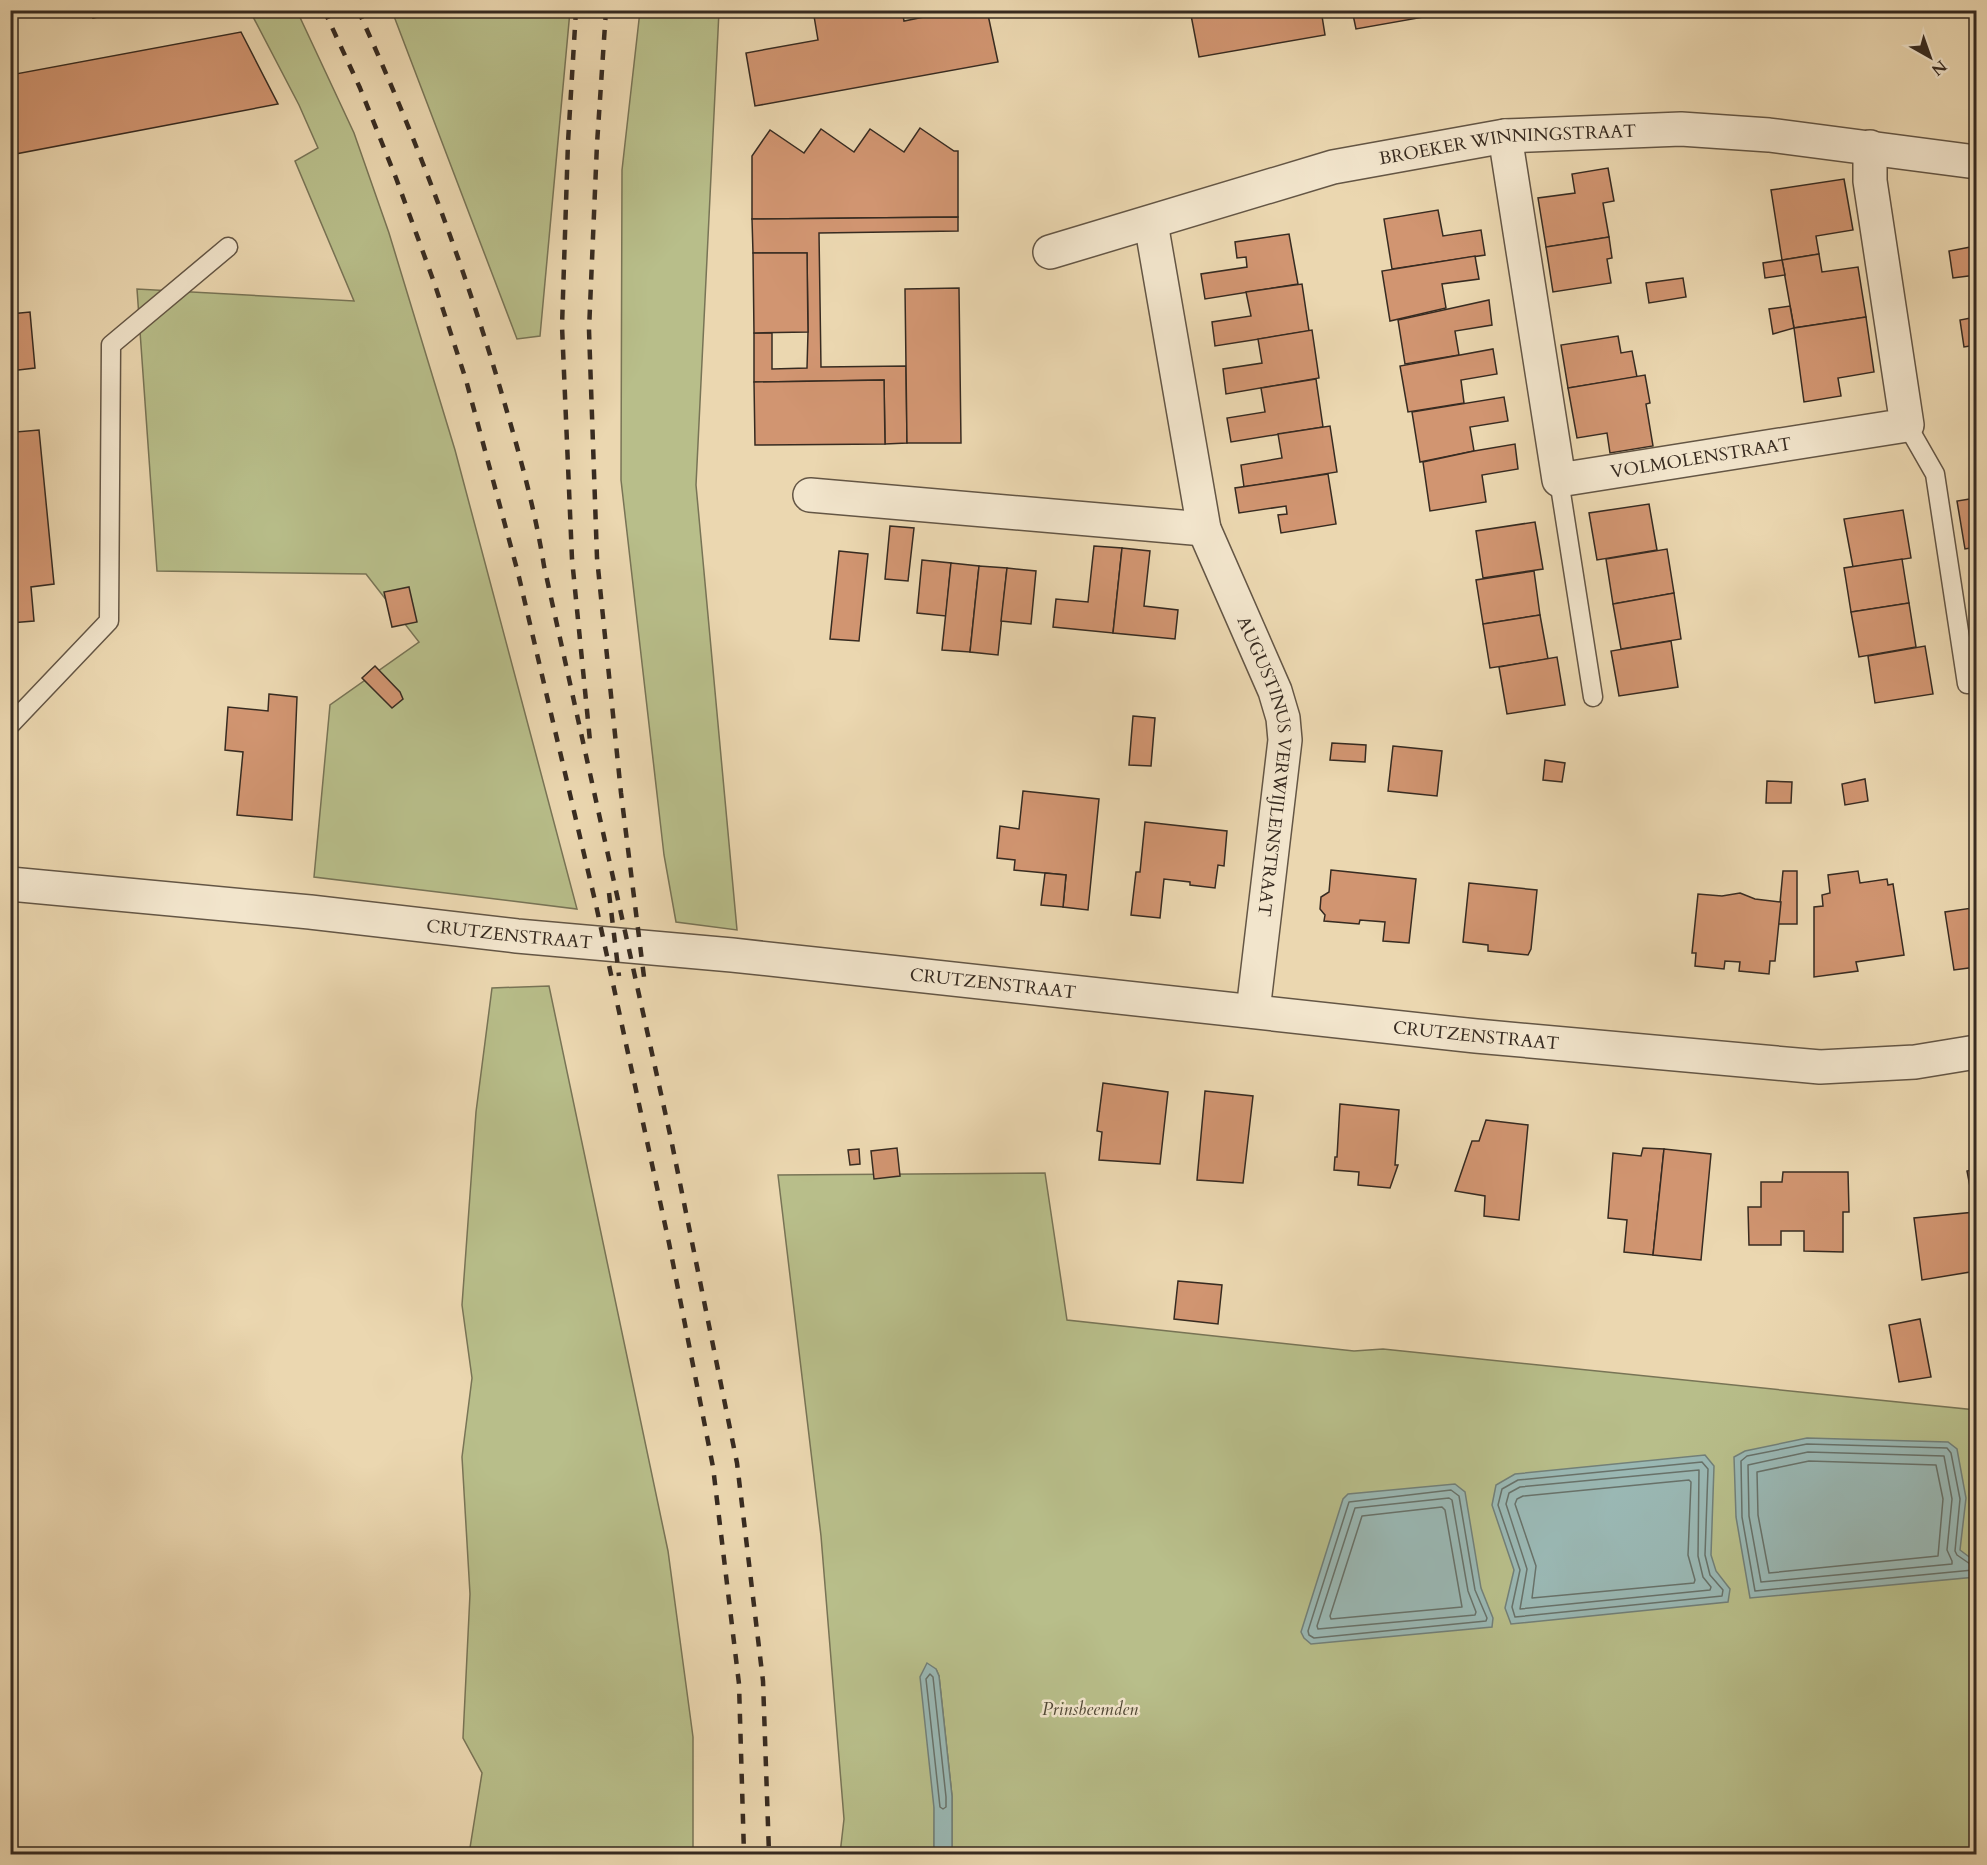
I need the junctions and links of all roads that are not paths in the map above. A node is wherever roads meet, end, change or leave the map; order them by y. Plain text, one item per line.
1 (1505, 136) junction
2 (1870, 147) junction
3 (1977, 162) edge
4 (1151, 223) junction
5 (228, 247) dead end
6 (1050, 252) dead end
7 (1907, 425) junction
8 (1559, 480) junction
9 (810, 495) dead end
10 (1204, 529) junction
11 (1968, 684) dead end
12 (1593, 697) dead end
13 (10, 724) edge
14 (10, 884) edge
15 (1253, 1011) junction
16 (1977, 1052) edge

1 - 2 street, BROEKER WINNINGSTRAAT
1 - 4 street, BROEKER WINNINGSTRAAT
1 - 8 street
2 - 3 street, BROEKER WINNINGSTRAAT
2 - 7 street
4 - 6 street, BROEKER WINNINGSTRAAT
4 - 10 street, AUGUSTINUS VERWIJLENSTRAAT
5 - 13 lane
7 - 8 street, VOLMOLENSTRAAT
7 - 11 lane
8 - 12 lane
9 - 10 street
10 - 15 street, AUGUSTINUS VERWIJLENSTRAAT
14 - 15 street, CRUTZENSTRAAT
15 - 16 street, CRUTZENSTRAAT

